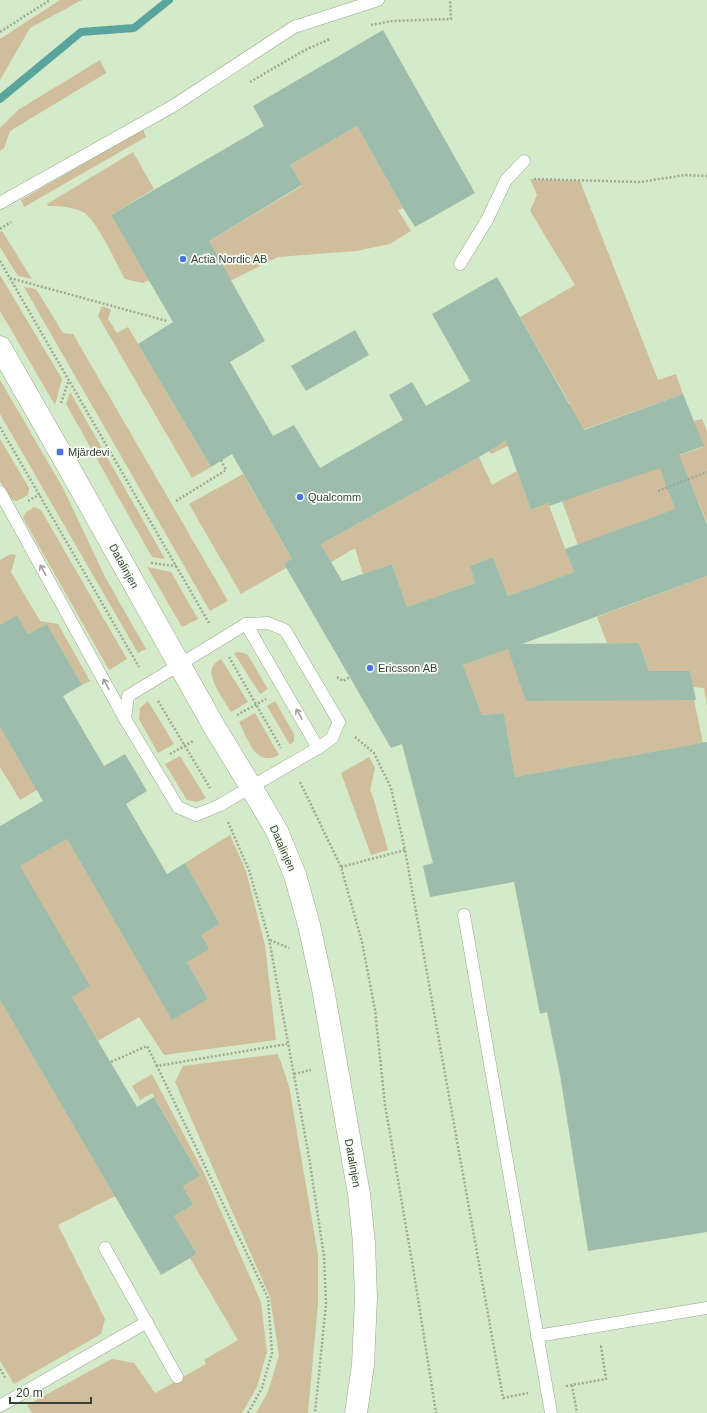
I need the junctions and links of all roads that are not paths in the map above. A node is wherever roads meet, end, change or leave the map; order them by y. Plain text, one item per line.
1 (378, 0) edge
2 (524, 161) dead end
3 (0, 204) edge
4 (460, 264) dead end
5 (0, 347) edge
6 (0, 492) edge
7 (246, 624) junction
8 (180, 665) junction
9 (125, 719) junction
10 (318, 748) junction
11 (251, 787) junction
12 (464, 915) dead end
13 (105, 1248) dead end
14 (707, 1308) edge
15 (147, 1322) junction
16 (537, 1336) junction
17 (177, 1377) dead end
18 (0, 1406) edge
19 (356, 1413) edge
20 (551, 1413) edge

1 - 3 lane
2 - 4 lane
5 - 8 street, Datalinjen
9 -> 6 lane
7 - 8 lane
10 -> 7 lane
7 - 10 lane
8 - 9 lane
8 - 11 street, Datalinjen
9 - 11 lane
10 - 11 lane
11 - 19 street, Datalinjen
12 - 16 lane
13 - 15 lane
14 - 16 lane
15 - 17 lane
15 - 18 lane
16 - 20 lane

